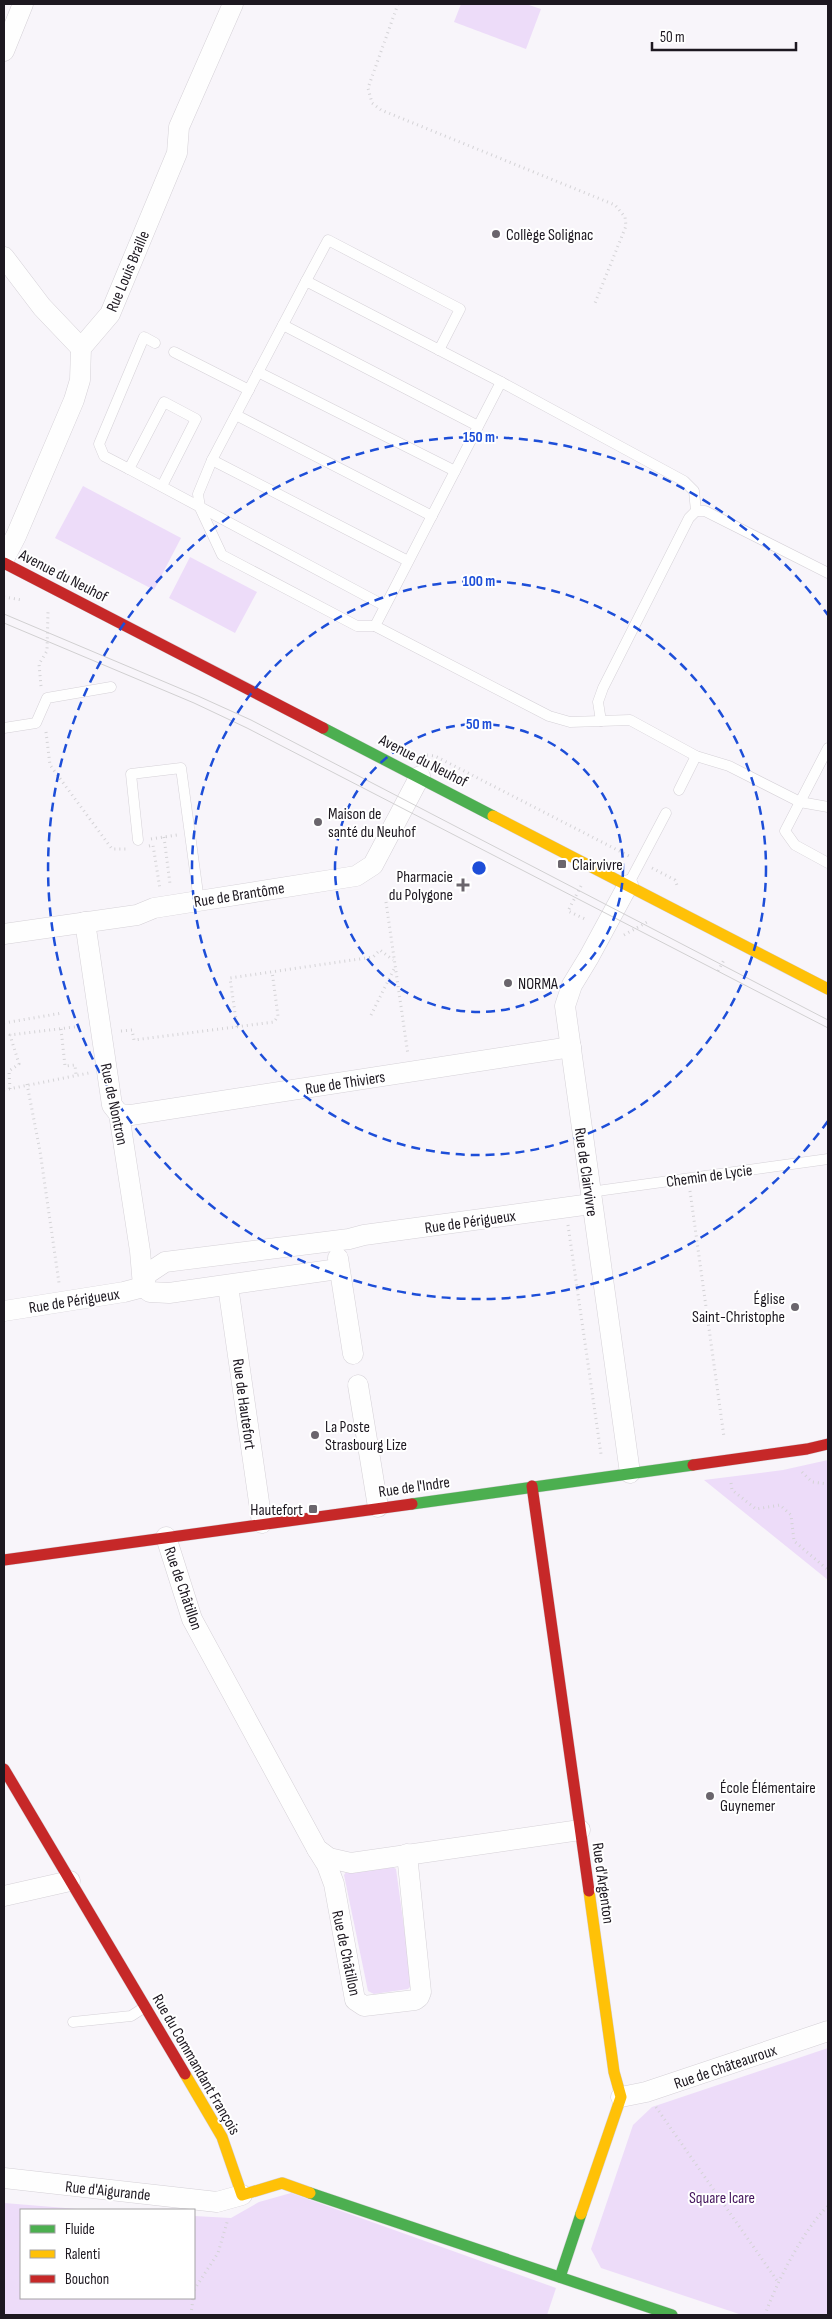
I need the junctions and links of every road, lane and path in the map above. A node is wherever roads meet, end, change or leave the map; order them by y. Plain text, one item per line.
1 (23, 4) edge
2 (233, 4) edge
3 (398, 4) edge
4 (4, 52) edge
5 (4, 257) edge
6 (306, 281) junction
7 (596, 303) dead end
8 (283, 325) junction
9 (156, 343) dead end
10 (81, 348) junction
11 (439, 350) junction
12 (174, 352) dead end
13 (258, 372) junction
14 (501, 382) junction
15 (249, 390) junction
16 (236, 415) junction
17 (478, 426) junction
18 (212, 460) junction
19 (129, 469) junction
20 (455, 471) junction
21 (162, 486) junction
22 (200, 508) junction
23 (696, 511) junction
24 (432, 516) junction
25 (4, 561) edge
26 (408, 561) junction
27 (828, 573) edge
28 (4, 597) edge
29 (24, 600) dead end
30 (385, 606) junction
31 (48, 612) dead end
32 (375, 626) junction
33 (111, 687) dead end
34 (43, 706) junction
35 (601, 721) junction
36 (4, 728) edge
37 (828, 748) edge
38 (696, 756) junction
39 (420, 776) junction
40 (678, 790) dead end
41 (800, 802) junction
42 (828, 808) edge
43 (666, 813) dead end
44 (190, 833) junction
45 (164, 837) junction
46 (139, 845) junction
47 (828, 864) edge
48 (196, 881) junction
49 (628, 885) junction
50 (199, 901) junction
51 (386, 902) dead end
52 (154, 908) junction
53 (85, 922) junction
54 (657, 924) dead end
55 (4, 934) edge
56 (622, 936) dead end
57 (393, 960) junction
58 (394, 969) junction
59 (272, 971) junction
60 (828, 988) edge
61 (62, 1013) dead end
62 (371, 1014) dead end
63 (4, 1022) edge
64 (236, 1027) junction
65 (61, 1029) junction
66 (101, 1029) junction
67 (571, 1047) junction
68 (107, 1070) junction
69 (410, 1072) junction
70 (76, 1075) junction
71 (27, 1084) junction
72 (10, 1089) junction
73 (4, 1090) edge
74 (119, 1114) junction
75 (828, 1159) edge
76 (688, 1178) junction
77 (590, 1198) junction
78 (349, 1239) junction
79 (338, 1269) junction
80 (228, 1286) junction
81 (143, 1287) junction
82 (62, 1302) junction
83 (4, 1311) edge
84 (353, 1354) dead end
85 (358, 1385) dead end
86 (828, 1444) edge
87 (727, 1459) junction
88 (630, 1473) junction
89 (532, 1486) junction
90 (378, 1507) junction
91 (262, 1523) junction
92 (166, 1536) junction
93 (4, 1560) edge
94 (828, 1570) edge
95 (4, 1769) edge
96 (580, 1830) junction
97 (317, 1849) junction
98 (407, 1854) junction
99 (70, 1881) junction
100 (4, 1896) edge
101 (145, 2007) junction
102 (73, 2022) dead end
103 (828, 2031) edge
104 (646, 2092) junction
105 (621, 2097) junction
106 (4, 2178) edge
107 (242, 2195) junction
108 (828, 2206) edge
109 (228, 2219) dead end
110 (560, 2277) junction
111 (778, 2282) junction
112 (195, 2288) edge
113 (193, 2299) edge
114 (190, 2315) edge
115 (672, 2315) edge
116 (765, 2315) edge

1 - 4 street
2 - 10 street, Rue Louis Braille
3 - 7 path
5 - 10 street
6 - 8 lane
6 - 11 lane
6 - 11 lane
8 - 13 lane
8 - 17 lane
9 - 19 lane
10 - 25 street
11 - 14 lane
12 - 15 lane
13 - 15 lane
13 - 20 lane
14 - 17 lane
14 - 23 lane
15 - 16 lane
16 - 18 lane
16 - 24 lane
17 - 20 lane
18 - 22 lane
18 - 26 lane
19 - 21 lane
19 - 21 lane
20 - 24 lane
21 - 22 lane
22 - 30 lane
22 - 32 lane
23 - 27 lane
23 - 35 lane
24 - 26 lane
25 - 39 street, Avenue du Neuhof
26 - 30 lane
28 - 29 path
30 - 32 lane
31 - 34 path
32 - 35 lane
33 - 34 lane
34 - 36 lane
34 - 46 path
35 - 38 lane
37 - 41 lane
38 - 40 lane
38 - 41 lane
39 - 49 street, Avenue du Neuhof
39 - 50 street, Rue de Brantôme
41 - 42 lane
41 - 47 lane
43 - 49 lane
44 - 45 path
44 - 46 lane
44 - 48 lane
45 - 46 path
45 - 48 path
46 - 52 path
48 - 50 lane
49 - 60 street, Avenue du Neuhof
49 - 67 street, Rue de Clairvivre
50 - 52 street, Rue de Brantôme
51 - 57 path
52 - 53 street, Rue de Brantôme
53 - 55 street, Rue de Brantôme
53 - 66 street, Rue de Nontron
54 - 56 path
57 - 58 path
57 - 59 path
58 - 62 path
58 - 69 path
59 - 64 path
59 - 64 path
61 - 63 path
64 - 66 path
65 - 66 path
65 - 70 path
65 - 72 path
66 - 68 street, Rue de Nontron
67 - 69 street, Rue de Thiviers
67 - 77 street, Rue de Clairvivre
68 - 70 path
68 - 74 street, Rue de Nontron
69 - 74 street, Rue de Thiviers
70 - 71 path
71 - 72 path
71 - 82 path
72 - 73 path
74 - 81 street, Rue de Nontron
75 - 76 lane, Chemin de Lycie
76 - 77 lane, Chemin de Lycie
76 - 87 path
77 - 78 street, Rue de Périgueux
77 - 88 street, Rue de Clairvivre
78 - 79 street
78 - 81 street, Rue de Périgueux
79 - 80 street, Rue de Périgueux
79 - 84 street
80 - 81 street, Rue de Périgueux
80 - 91 street, Rue de Hautefort
81 - 82 street, Rue de Périgueux
82 - 83 street, Rue de Périgueux
85 - 90 street
86 - 87 street, Rue de l'Indre
87 - 88 street, Rue de l'Indre
87 - 94 path
88 - 89 street, Rue de l'Indre
89 - 90 street, Rue de l'Indre
89 - 96 street, Rue d'Argenton
90 - 91 street, Rue de l'Indre
91 - 92 street, Rue de l'Indre
92 - 93 street, Rue de l'Indre
92 - 97 street, Rue de Châtillon
95 - 99 street, Rue du Commandant François
96 - 98 street
96 - 105 street, Rue d'Argenton
97 - 98 street
97 - 98 street, Rue de Châtillon
99 - 100 street
99 - 101 street, Rue du Commandant François
101 - 102 lane
101 - 107 street, Rue du Commandant François
103 - 104 street, Rue de Châteauroux
104 - 105 street, Rue de Châteauroux
104 - 111 path
105 - 110 street
106 - 107 street, Rue d'Aigurande
107 - 110 street
108 - 111 path
109 - 112 path
110 - 115 street
111 - 116 path
113 - 114 path

